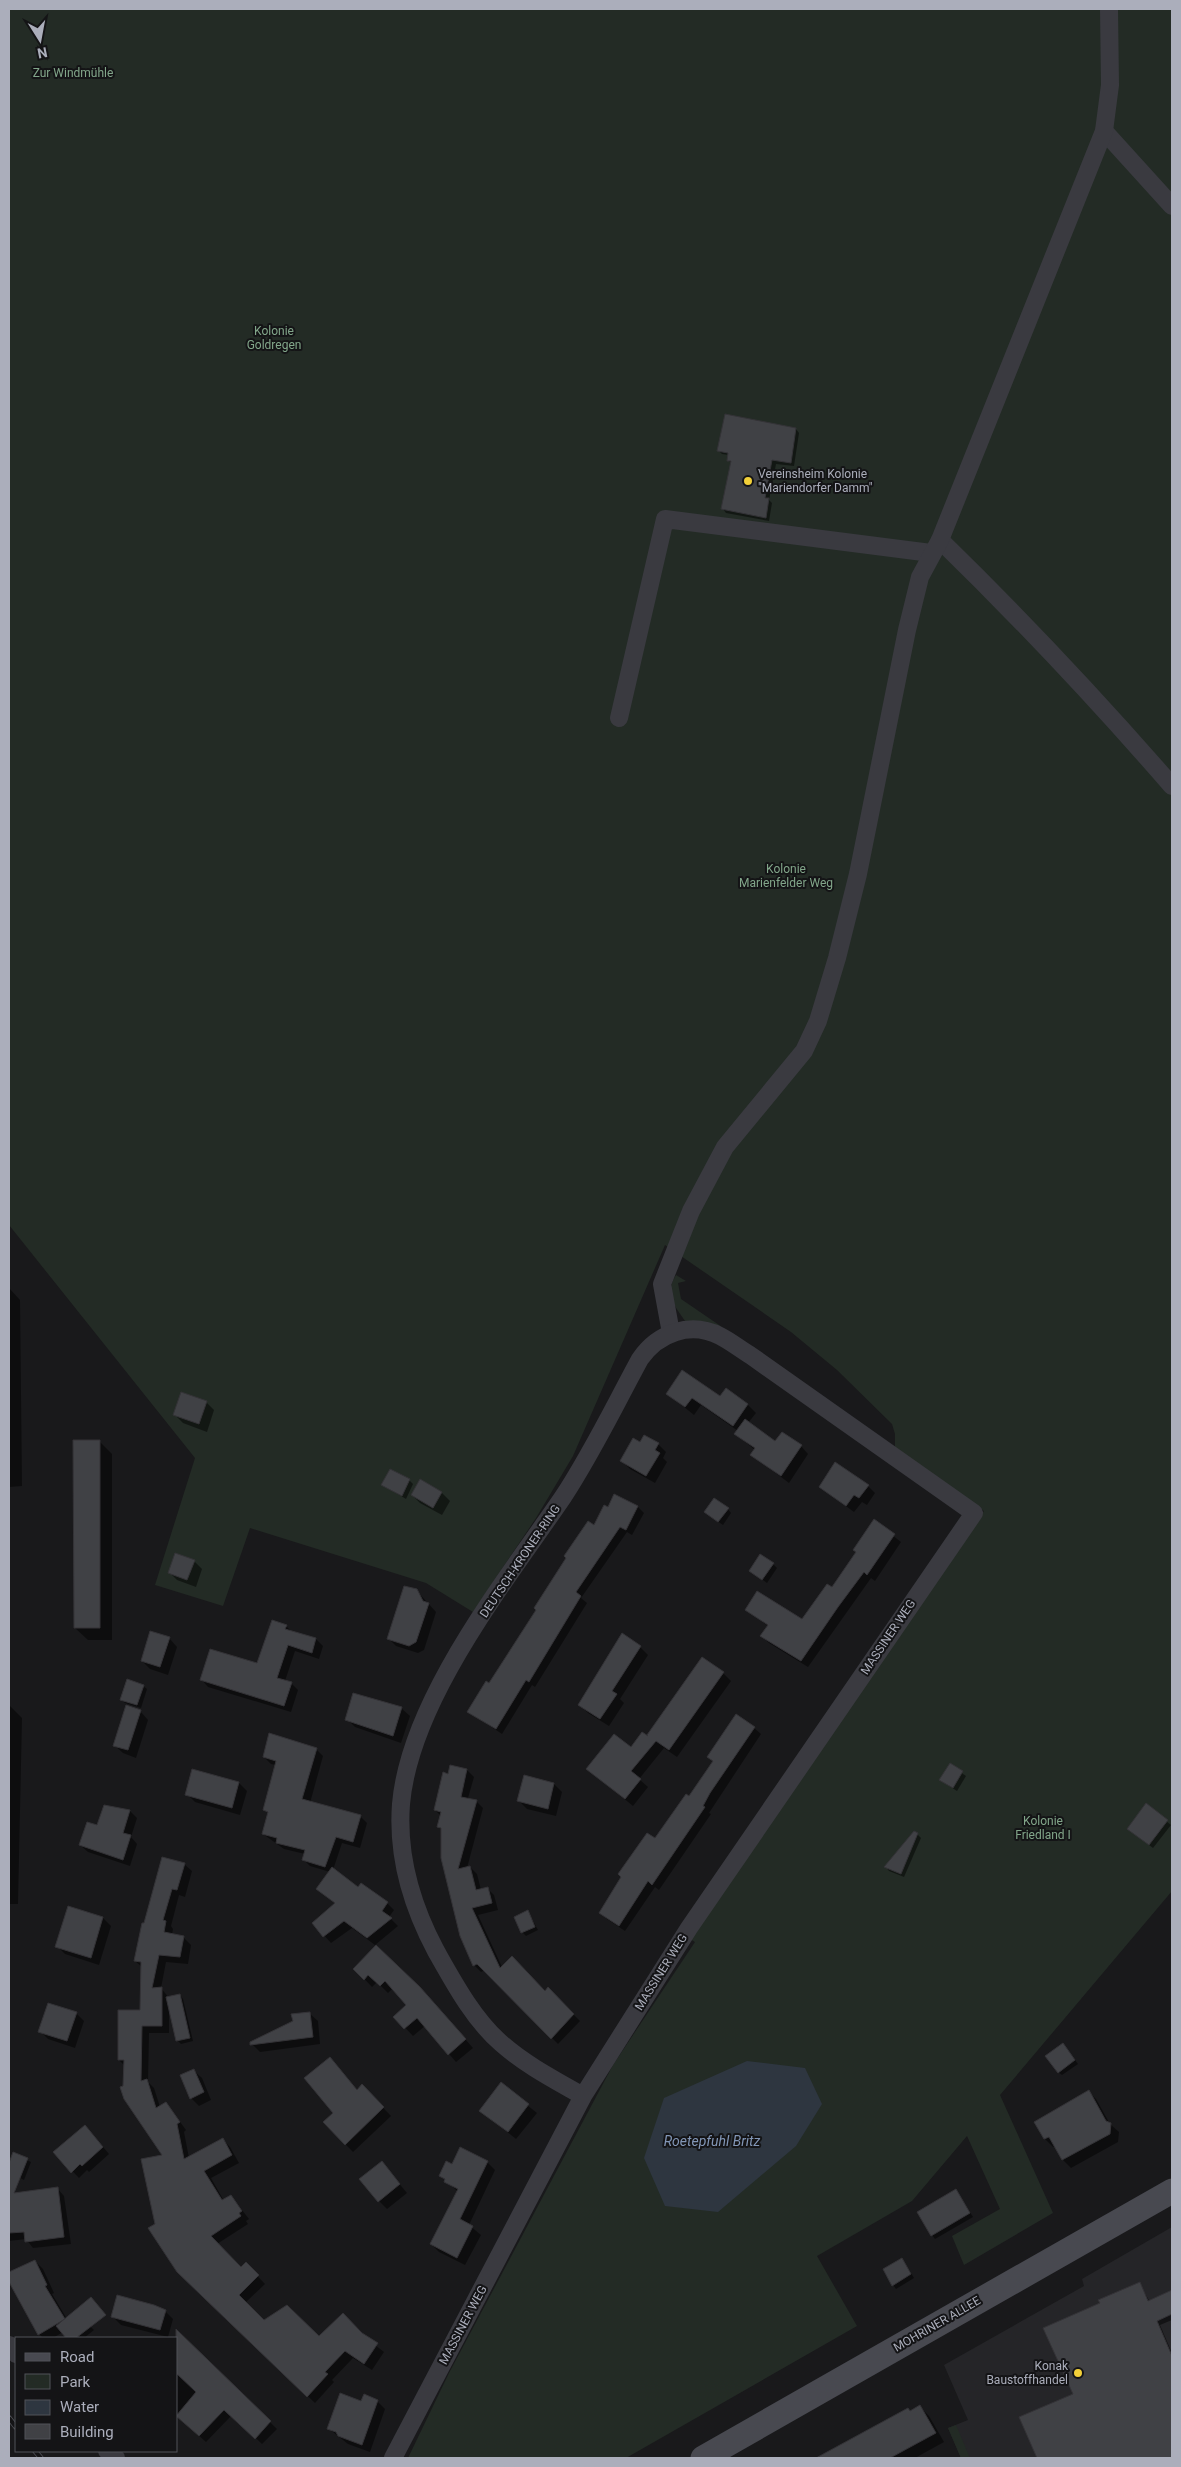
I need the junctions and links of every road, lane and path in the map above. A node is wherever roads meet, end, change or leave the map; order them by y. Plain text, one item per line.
1 (1109, 9) edge
2 (1104, 131) junction
3 (1172, 206) edge
4 (936, 547) junction
5 (619, 718) dead end
6 (1172, 786) edge
7 (670, 1333) junction
8 (974, 1513) joint
9 (583, 2096) junction
10 (1172, 2190) edge
11 (392, 2458) edge
12 (703, 2458) edge

1 - 2 street
2 - 3 street
2 - 4 street
4 - 5 street
4 - 6 street
4 - 7 street
7 - 8 street, DEUTSCH-KRONER-RING
7 - 9 street, DEUTSCH-KRONER-RING
8 - 9 street, MASSINER WEG
9 - 11 street, MASSINER WEG
10 - 12 main road, MOHRINER ALLEE

